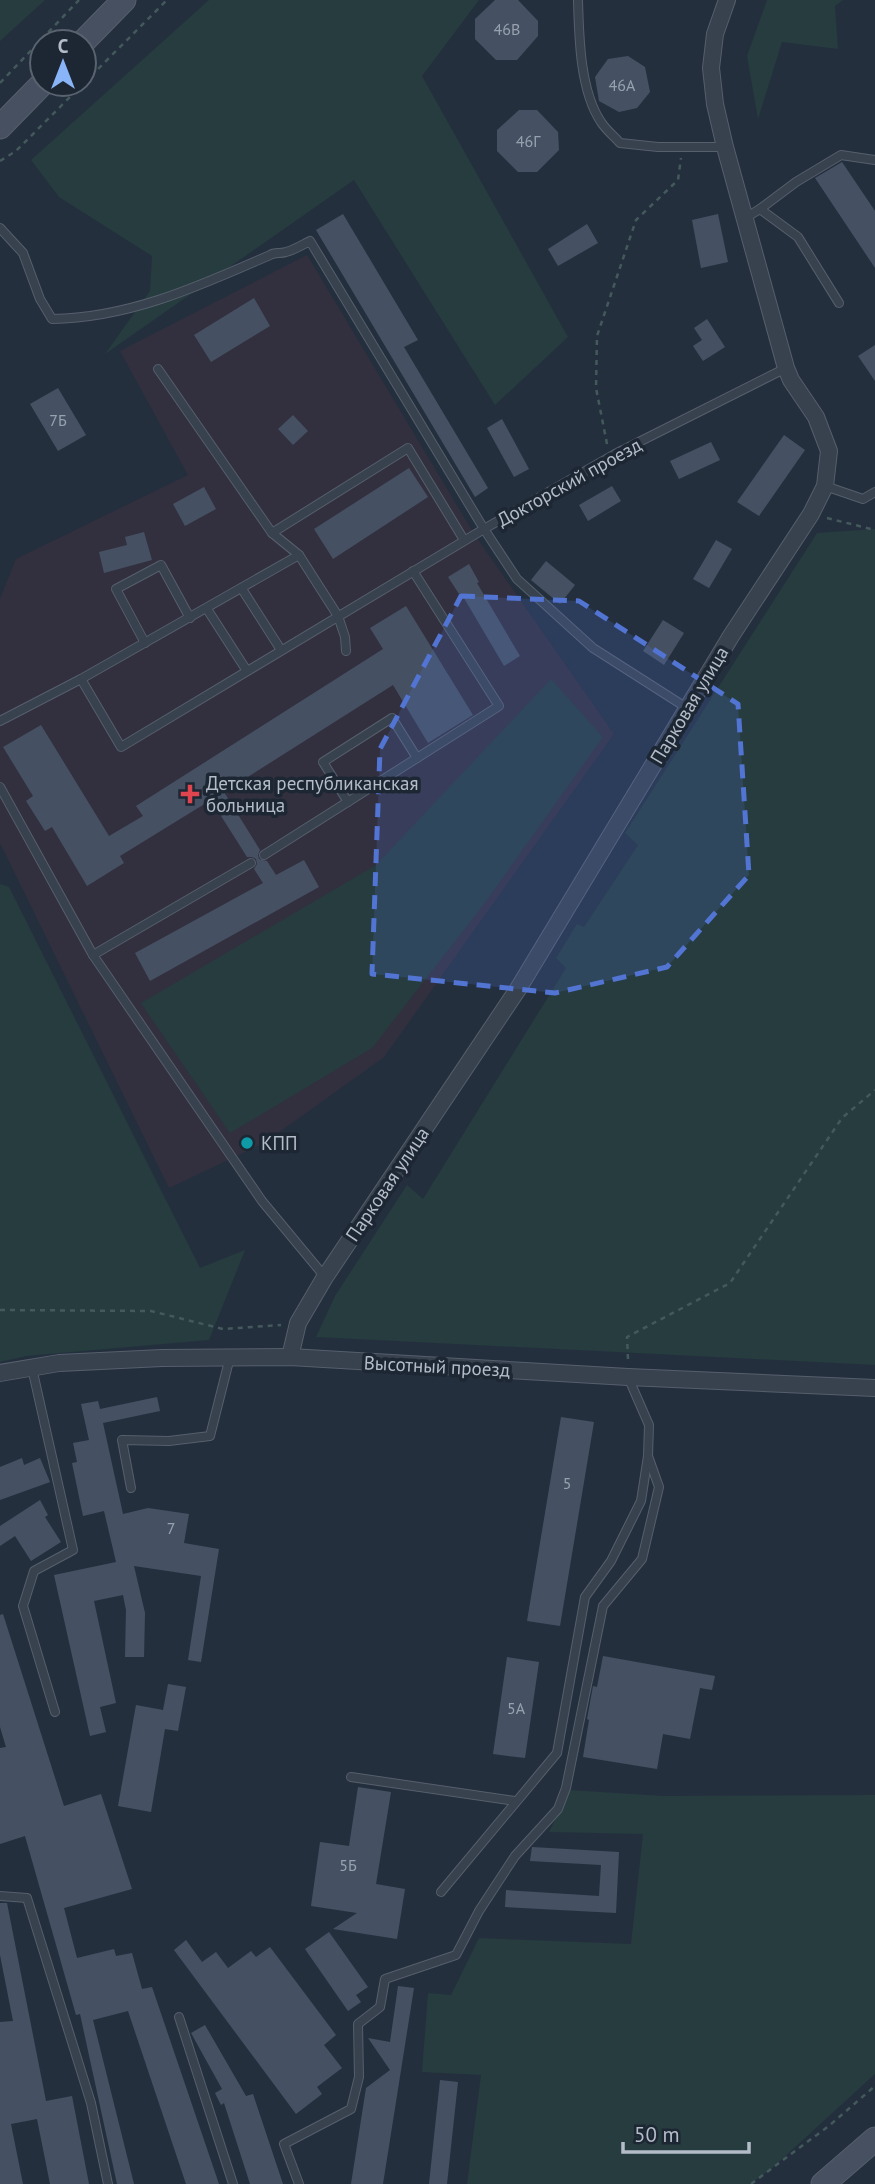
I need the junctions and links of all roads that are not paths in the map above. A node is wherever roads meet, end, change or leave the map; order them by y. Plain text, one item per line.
1 (124, 0) edge
2 (578, 0) edge
3 (727, 0) edge
4 (97, 28) edge
5 (28, 98) edge
6 (0, 127) edge
7 (725, 146) junction
8 (875, 160) edge
9 (760, 209) junction
10 (745, 218) junction
11 (0, 228) edge
12 (839, 303) dead end
13 (786, 368) junction
14 (158, 369) dead end
15 (825, 486) junction
16 (875, 492) edge
17 (484, 529) junction
18 (272, 533) junction
19 (464, 540) junction
20 (299, 555) junction
21 (413, 571) junction
22 (242, 589) junction
23 (208, 609) junction
24 (338, 616) junction
25 (190, 618) junction
26 (145, 643) junction
27 (281, 650) junction
28 (346, 651) dead end
29 (247, 671) junction
30 (81, 680) junction
31 (687, 708) junction
32 (0, 721) edge
33 (417, 758) junction
34 (0, 787) edge
35 (348, 802) junction
36 (264, 855) dead end
37 (251, 863) dead end
38 (93, 955) junction
39 (325, 1277) junction
40 (230, 1357) junction
41 (290, 1357) junction
42 (32, 1368) junction
43 (0, 1373) edge
44 (628, 1377) junction
45 (875, 1388) edge
46 (648, 1456) junction
47 (131, 1488) dead end
48 (55, 1712) dead end
49 (351, 1777) dead end
50 (515, 1801) junction
51 (441, 1892) dead end
52 (0, 1896) edge
53 (179, 2017) dead end
54 (875, 2139) edge
55 (108, 2184) edge
56 (233, 2184) edge
57 (299, 2184) edge
58 (823, 2184) edge

1 - 4 main road
2 - 7 lane
3 - 7 street, Парковая улица
5 - 6 main road
7 - 10 street, Парковая улица
8 - 9 lane
9 - 10 lane
9 - 12 lane
10 - 13 street, Парковая улица
11 - 17 lane
13 - 15 street, Парковая улица
13 - 17 lane, Докторский проезд
14 - 18 lane
15 - 16 lane
15 - 31 street, Парковая улица
17 - 19 lane
17 - 31 lane, Докторский проезд
18 - 19 lane
18 - 20 lane
19 - 21 lane
20 - 22 lane
20 - 24 lane
21 - 24 lane
21 - 33 lane
22 - 23 lane
22 - 27 lane
23 - 25 lane
23 - 29 lane
24 - 27 lane
24 - 28 lane
25 - 26 lane
25 - 26 lane
26 - 30 lane
27 - 29 lane
29 - 30 lane
30 - 32 lane
31 - 39 street, Парковая улица
33 - 35 lane
33 - 35 lane
34 - 38 lane
35 - 36 lane
37 - 38 lane
38 - 39 lane
39 - 41 street, Парковая улица
40 - 41 street, Высотный проезд
40 - 42 street, Высотный проезд
40 - 47 lane
41 - 44 street, Высотный проезд
42 - 43 street, Высотный проезд
42 - 48 lane
44 - 45 street, Высотный проезд
44 - 46 lane
46 - 50 lane
46 - 57 lane
49 - 50 lane
50 - 51 lane
52 - 55 lane
53 - 56 lane
54 - 58 main road

